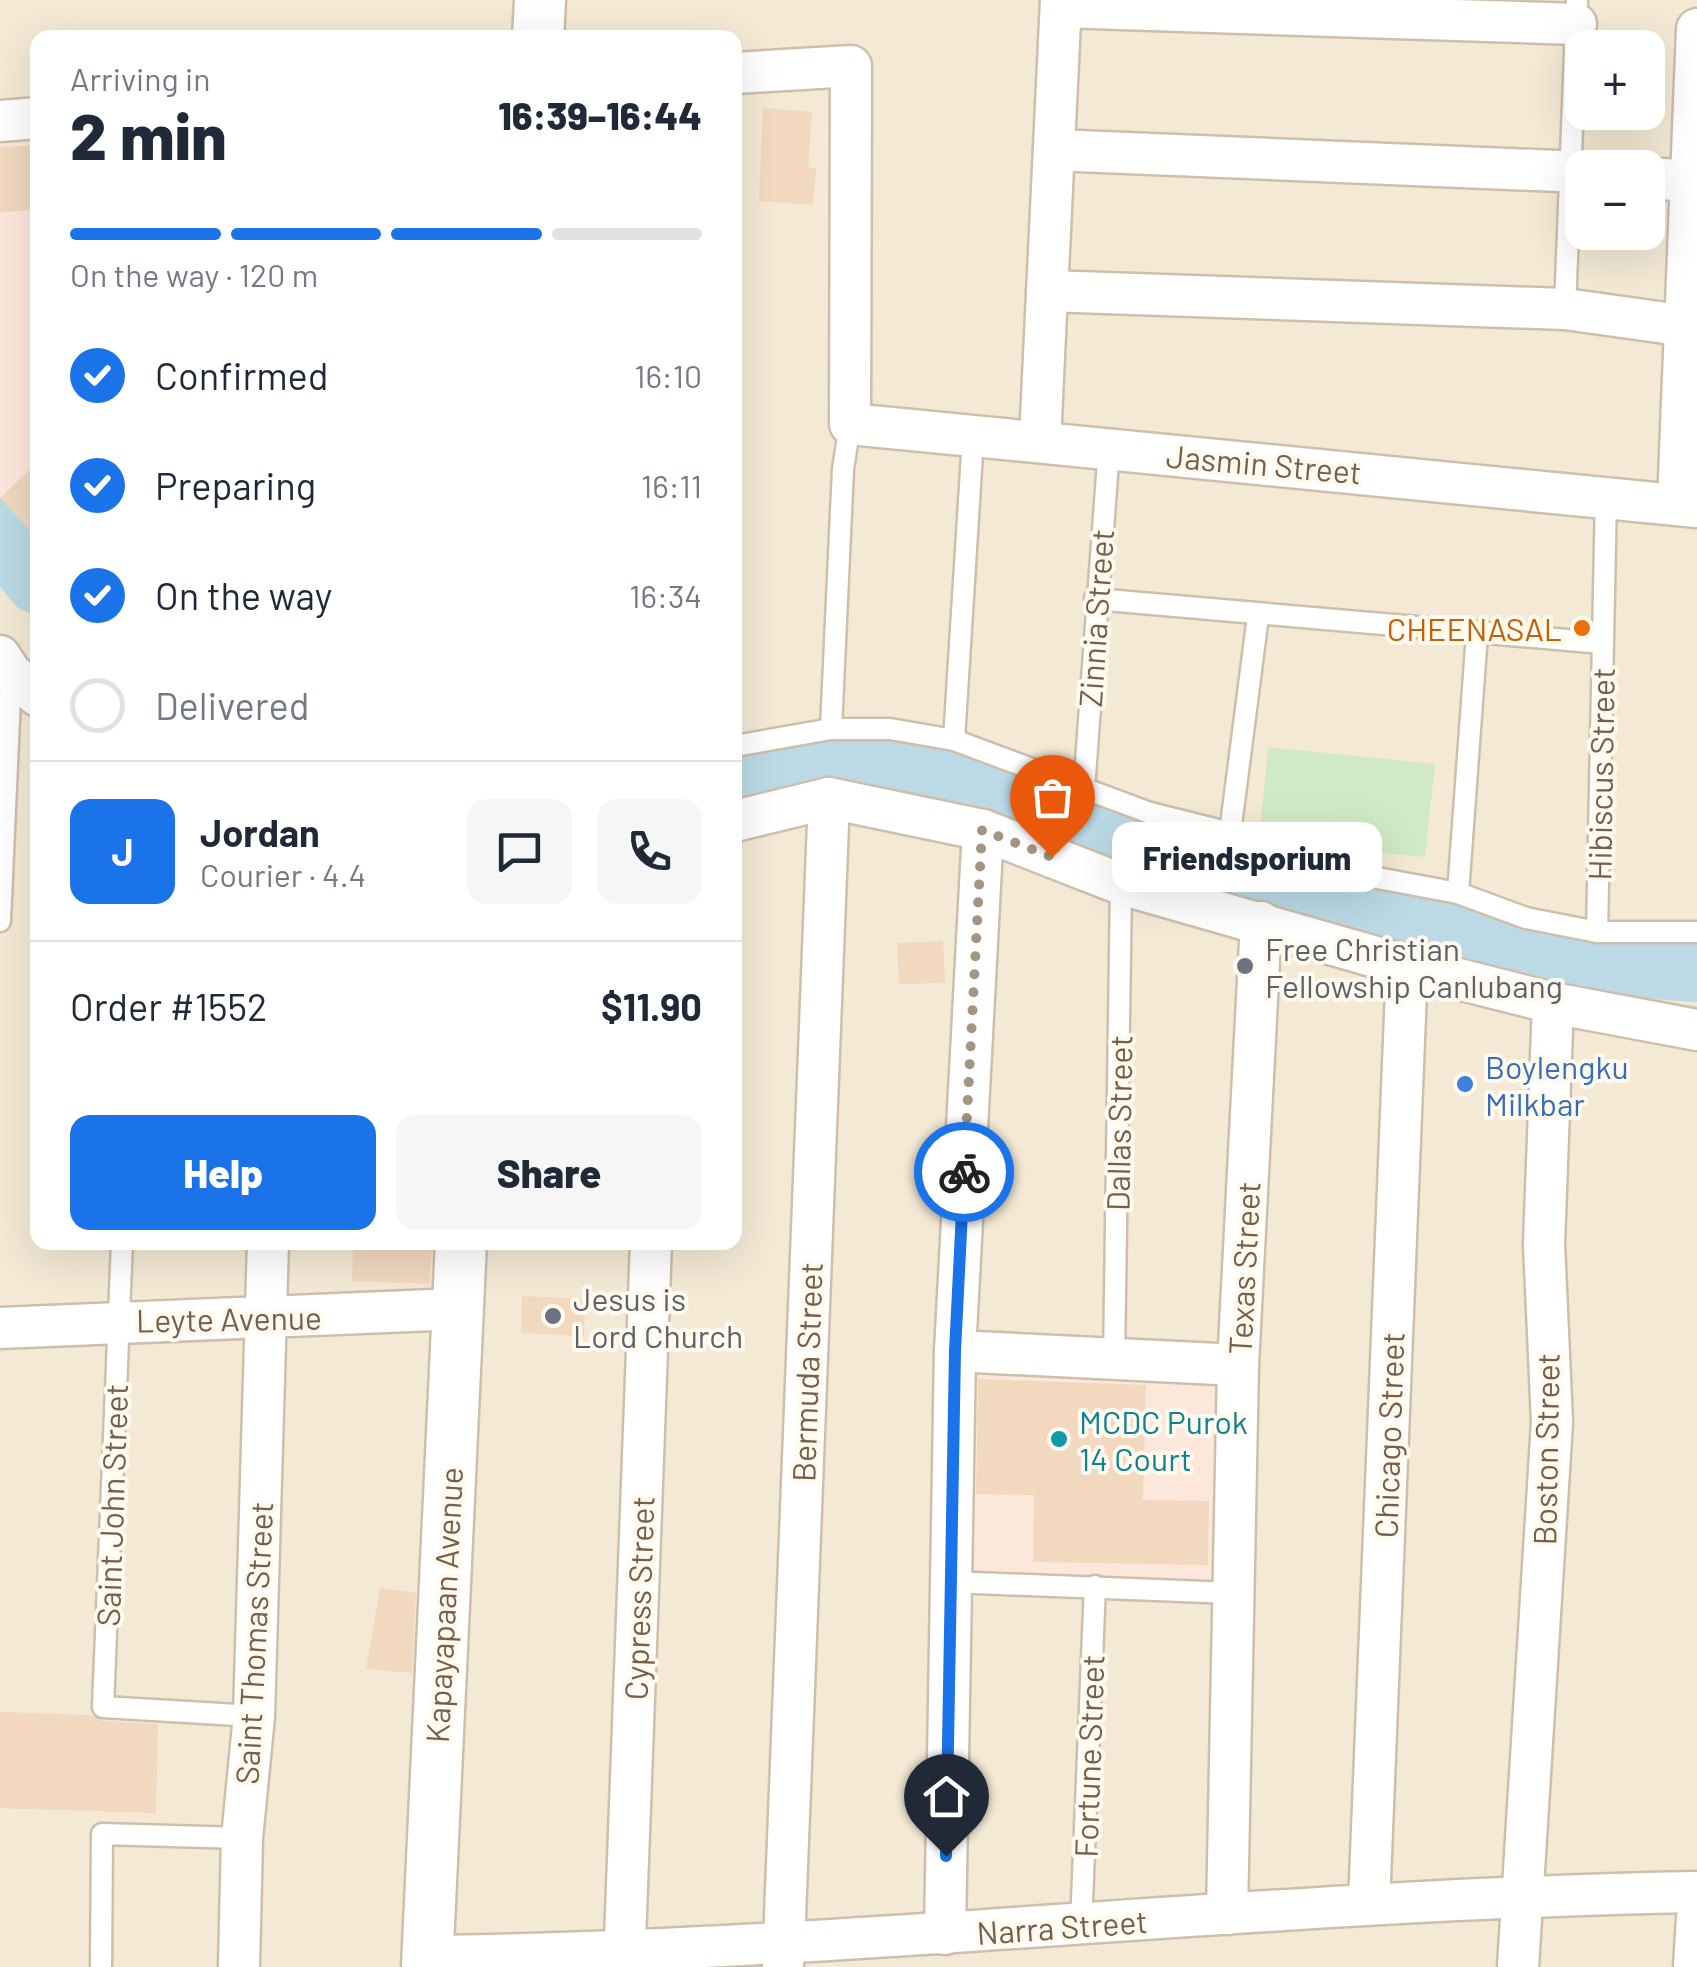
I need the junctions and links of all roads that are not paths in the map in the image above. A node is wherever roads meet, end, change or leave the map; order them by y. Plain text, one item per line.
1 (540, 0) edge
2 (1061, 3) edge
3 (1577, 12) edge
4 (1697, 29) edge
5 (538, 30) edge
6 (742, 73) edge
7 (30, 118) edge
8 (0, 120) edge
9 (1054, 150) junction
10 (1576, 150) edge
11 (1565, 172) edge
12 (1665, 179) edge
13 (1690, 181) junction
14 (1570, 250) edge
15 (1047, 291) junction
16 (1565, 308) junction
17 (1687, 326) junction
18 (850, 424) junction
19 (973, 438) junction
20 (1040, 440) junction
21 (1109, 448) junction
22 (1606, 496) junction
23 (1688, 505) edge
24 (1095, 599) junction
25 (1258, 616) junction
26 (1476, 634) junction
27 (1602, 643) junction
28 (16, 675) edge
29 (831, 729) junction
30 (954, 740) junction
31 (742, 745) edge
32 (1084, 789) junction
33 (829, 798) junction
34 (742, 819) edge
35 (982, 830) junction
36 (1230, 833) junction
37 (1121, 884) junction
38 (1458, 894) junction
39 (0, 921) edge
40 (1261, 922) junction
41 (1597, 932) junction
42 (1697, 932) edge
43 (1407, 966) junction
44 (1552, 1003) junction
45 (1697, 1030) edge
46 (122, 1250) edge
47 (268, 1250) edge
48 (461, 1250) edge
49 (651, 1250) edge
50 (457, 1309) junction
51 (266, 1320) junction
52 (118, 1321) junction
53 (0, 1328) edge
54 (955, 1351) junction
55 (1114, 1362) junction
56 (1238, 1364) junction
57 (950, 1582) junction
58 (1095, 1586) junction
59 (1232, 1592) junction
60 (254, 1716) junction
61 (242, 1838) junction
62 (1697, 1892) edge
63 (1520, 1895) junction
64 (1369, 1904) junction
65 (1227, 1914) junction
66 (1697, 1918) edge
67 (1082, 1925) junction
68 (944, 1934) junction
69 (783, 1956) edge
70 (624, 1960) edge
71 (427, 1961) edge
72 (101, 1967) edge
73 (239, 1967) edge
74 (1518, 1967) edge
75 (1694, 1967) edge

1 - 5 street
2 - 3 street
2 - 9 street
3 - 10 lane
4 - 13 street
6 - 18 street
7 - 8 street
9 - 11 street
9 - 15 street
12 - 13 street
13 - 17 street
14 - 16 lane
15 - 16 street
15 - 20 street
16 - 17 street
17 - 23 street
18 - 19 street, Jasmin Street
18 - 29 lane
19 - 20 street, Jasmin Street
19 - 30 lane
20 - 21 street, Jasmin Street
21 - 22 street, Jasmin Street
21 - 24 lane, Zinnia Street
22 - 23 street, Jasmin Street
22 - 27 lane, Hibiscus Street
24 - 25 lane
24 - 32 lane, Zinnia Street
25 - 26 lane
25 - 36 lane
26 - 27 lane
26 - 38 lane
27 - 41 lane, Hibiscus Street
28 - 39 lane
29 - 30 lane
29 - 31 lane
30 - 32 lane
32 - 36 lane
33 - 34 street
33 - 35 street
33 - 69 street, Bermuda Street
35 - 37 street
35 - 54 street
36 - 38 lane
37 - 40 street
37 - 55 lane, Dallas Street
38 - 41 lane
40 - 43 street
40 - 56 street, Texas Street
41 - 42 lane
43 - 44 street
43 - 64 street, Chicago Street
44 - 45 street
44 - 63 street, Boston Street
46 - 52 lane, Saint John Street
47 - 51 street, Saint Thomas Street
48 - 50 street, Kapayapaan Avenue
49 - 70 street, Cypress Street
50 - 51 street, Leyte Avenue
50 - 71 street, Kapayapaan Avenue
51 - 52 street, Leyte Avenue
51 - 60 street, Saint Thomas Street
52 - 53 street, Leyte Avenue
52 - 60 lane, Saint John Street
54 - 55 street
54 - 57 street
55 - 56 street
56 - 59 street, Texas Street
57 - 58 lane
57 - 68 street
58 - 59 lane
58 - 67 lane, Fortune Street
59 - 65 street, Texas Street
60 - 61 street, Saint Thomas Street
61 - 72 lane
61 - 73 street, Saint Thomas Street
62 - 63 street, Narra Street
63 - 64 street, Narra Street
63 - 74 street, Boston Street
64 - 65 street, Narra Street
65 - 67 street, Narra Street
66 - 75 street
67 - 68 street, Narra Street
68 - 69 street, Narra Street
69 - 70 street, Narra Street
70 - 71 street, Narra Street

